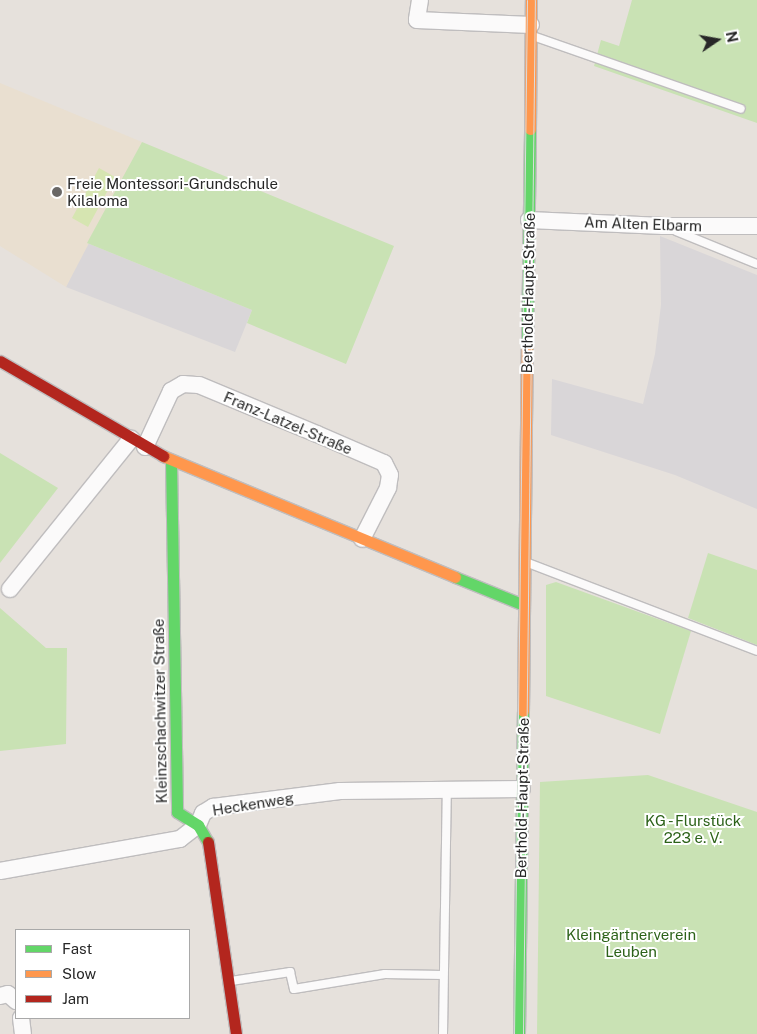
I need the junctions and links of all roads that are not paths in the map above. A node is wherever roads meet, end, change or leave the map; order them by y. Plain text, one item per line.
1 (420, 0) edge
2 (531, 0) edge
3 (531, 30) junction
4 (741, 109) dead end
5 (529, 220) junction
6 (663, 226) junction
7 (757, 226) edge
8 (757, 264) edge
9 (0, 361) edge
10 (138, 443) junction
11 (171, 460) junction
12 (362, 539) junction
13 (524, 562) junction
14 (10, 589) dead end
15 (524, 605) junction
16 (757, 651) edge
17 (448, 789) junction
18 (522, 789) junction
19 (198, 825) junction
20 (0, 871) edge
21 (443, 975) junction
22 (229, 981) junction
23 (0, 996) edge
24 (15, 1000) edge
25 (20, 1019) edge
26 (23, 1034) edge
27 (236, 1034) edge
28 (442, 1034) edge
29 (519, 1034) edge

1 - 3 street
2 - 3 street, Berthold-Haupt-Straße
3 - 4 lane
3 - 5 street, Berthold-Haupt-Straße
5 - 6 street, Am Alten Elbarm
5 - 13 street, Berthold-Haupt-Straße
6 - 7 street, Am Alten Elbarm
6 - 8 lane
9 - 10 street
10 - 11 street
10 - 12 street, Franz-Latzel-Straße
10 - 14 street, Franz-Latzel-Straße
11 - 12 street
11 - 19 street, Kleinzschachwitzer Straße
12 - 15 street
13 - 15 street, Berthold-Haupt-Straße
13 - 16 lane
15 - 18 street, Berthold-Haupt-Straße
17 - 18 street, Heckenweg
17 - 19 street, Heckenweg
17 - 21 lane
18 - 29 street, Berthold-Haupt-Straße
19 - 20 street, Heckenweg
19 - 22 street
21 - 22 lane
21 - 28 lane
22 - 27 street
23 - 24 street
25 - 26 street

